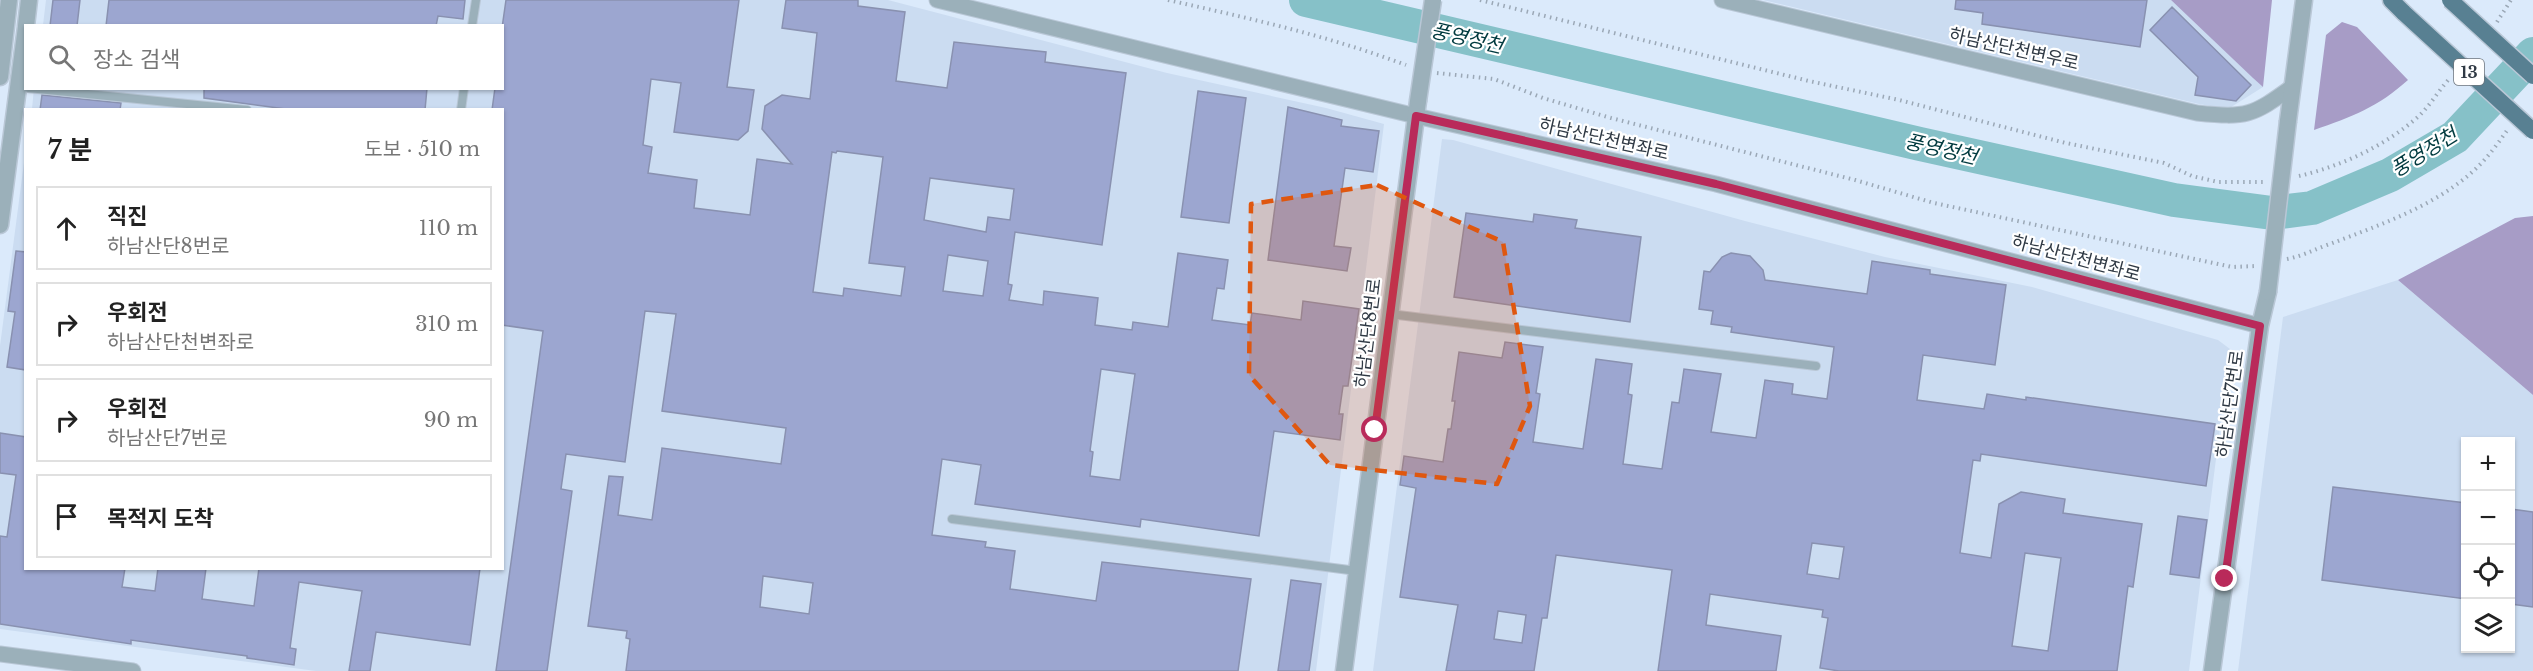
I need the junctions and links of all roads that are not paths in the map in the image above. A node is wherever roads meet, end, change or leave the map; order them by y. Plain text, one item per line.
1 (9, 0) edge
2 (29, 0) edge
3 (476, 0) edge
4 (937, 0) edge
5 (1433, 0) edge
6 (1722, 0) edge
7 (2304, 0) edge
8 (2391, 0) edge
9 (2451, 0) edge
10 (26, 24) edge
11 (472, 24) edge
12 (2533, 76) edge
13 (0, 77) edge
14 (2292, 87) junction
15 (24, 88) edge
16 (44, 90) edge
17 (464, 90) edge
18 (227, 108) edge
19 (461, 108) edge
20 (1417, 109) junction
21 (2533, 131) edge
22 (0, 225) edge
23 (1390, 314) junction
24 (2260, 326) junction
25 (1816, 366) dead end
26 (952, 519) dead end
27 (1357, 571) junction
28 (0, 654) edge
29 (134, 671) edge
30 (1344, 671) edge
31 (2212, 671) edge

1 - 13 street
2 - 10 street
3 - 11 lane
4 - 20 street, 하남산단천변좌로
5 - 20 street, 하남산단8번로, bridge
6 - 14 street, 하남산단천변우로
7 - 14 street, 하남산단7번로
8 - 21 main road, 13, bridge
9 - 12 main road, 13, bridge
14 - 24 street, 하남산단7번로, bridge
15 - 22 street
16 - 18 lane
17 - 19 lane
20 - 23 street, 하남산단8번로
20 - 24 street, 하남산단천변좌로
23 - 25 lane
23 - 27 street, 하남산단8번로
24 - 31 street, 하남산단7번로
26 - 27 lane
27 - 30 street, 하남산단8번로
28 - 29 street

